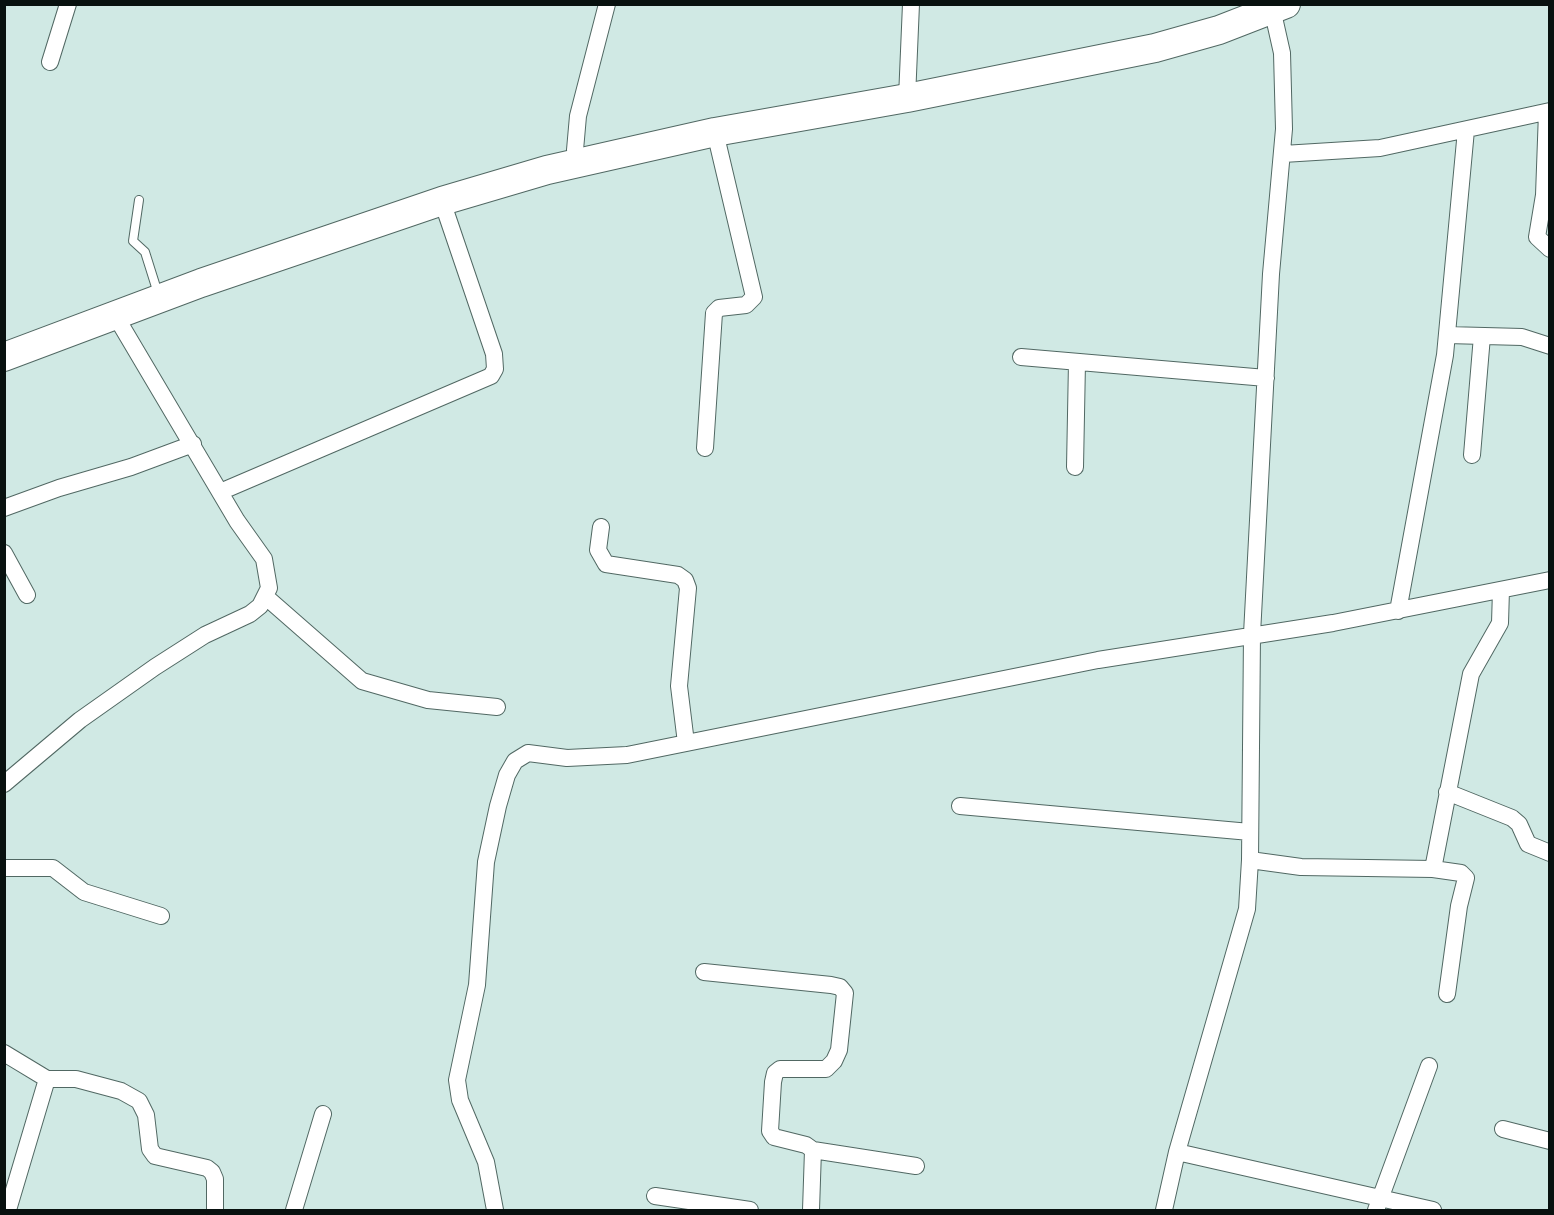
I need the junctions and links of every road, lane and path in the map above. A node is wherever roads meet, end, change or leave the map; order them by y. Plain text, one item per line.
1 (68, 4) edge
2 (607, 4) edge
3 (911, 4) edge
4 (1270, 6) edge
5 (50, 63) dead end
6 (907, 91) junction
7 (1548, 112) edge
8 (1466, 130) junction
9 (716, 132) junction
10 (575, 150) junction
11 (1283, 154) junction
12 (139, 200) dead end
13 (442, 201) junction
14 (1550, 249) edge
15 (156, 287) junction
16 (116, 315) junction
17 (1447, 335) junction
18 (1482, 336) junction
19 (4, 341) edge
20 (1550, 346) edge
21 (4, 357) edge
22 (1021, 357) dead end
23 (1077, 362) junction
24 (1266, 378) junction
25 (193, 444) junction
26 (705, 448) dead end
27 (1472, 455) dead end
28 (1075, 467) dead end
29 (220, 492) junction
30 (4, 508) edge
31 (601, 527) dead end
32 (4, 553) edge
33 (1550, 580) edge
34 (1502, 590) junction
35 (27, 595) dead end
36 (266, 597) junction
37 (1398, 611) junction
38 (1252, 634) junction
39 (497, 707) dead end
40 (686, 743) junction
41 (4, 784) edge
42 (1447, 792) junction
43 (960, 806) dead end
44 (1250, 832) junction
45 (1550, 853) edge
46 (1250, 860) junction
47 (4, 868) edge
48 (1433, 869) junction
49 (161, 916) dead end
50 (704, 972) dead end
51 (1447, 994) dead end
52 (4, 1053) edge
53 (1429, 1066) dead end
54 (47, 1079) junction
55 (323, 1114) dead end
56 (1503, 1130) dead end
57 (1550, 1141) edge
58 (813, 1150) junction
59 (1177, 1152) junction
60 (916, 1166) dead end
61 (655, 1196) dead end
62 (1378, 1205) edge
63 (8, 1210) edge
64 (215, 1210) edge
65 (294, 1210) edge
66 (495, 1210) edge
67 (750, 1210) edge
68 (811, 1210) edge
69 (1164, 1210) edge
70 (1433, 1210) edge

1 - 5 street
2 - 10 street
3 - 6 street
4 - 6 highway
4 - 11 street
6 - 9 highway
6 - 10 highway
7 - 8 street
7 - 14 street
8 - 11 street
8 - 17 street
9 - 13 highway
9 - 26 street
10 - 15 highway
11 - 24 street
12 - 15 lane
13 - 16 highway
13 - 29 street
15 - 19 highway
16 - 21 highway
16 - 25 street
17 - 18 street
17 - 37 street
18 - 20 street
18 - 27 street
22 - 23 street
23 - 24 street
23 - 28 street
24 - 38 street
25 - 29 street
25 - 30 street
29 - 36 street
31 - 40 street
32 - 35 street
33 - 34 street
34 - 37 street
34 - 42 street
36 - 39 street
36 - 41 street
37 - 38 street
38 - 40 street
38 - 44 street
40 - 66 street
42 - 45 street
42 - 48 street
43 - 44 street
44 - 46 street
46 - 48 street
46 - 59 street
47 - 49 street
48 - 51 street
50 - 58 street
52 - 54 street
53 - 62 street
54 - 63 street
54 - 64 street
55 - 65 street
56 - 57 street
58 - 60 street
58 - 68 street
59 - 62 street
59 - 69 street
61 - 67 street
62 - 70 street

